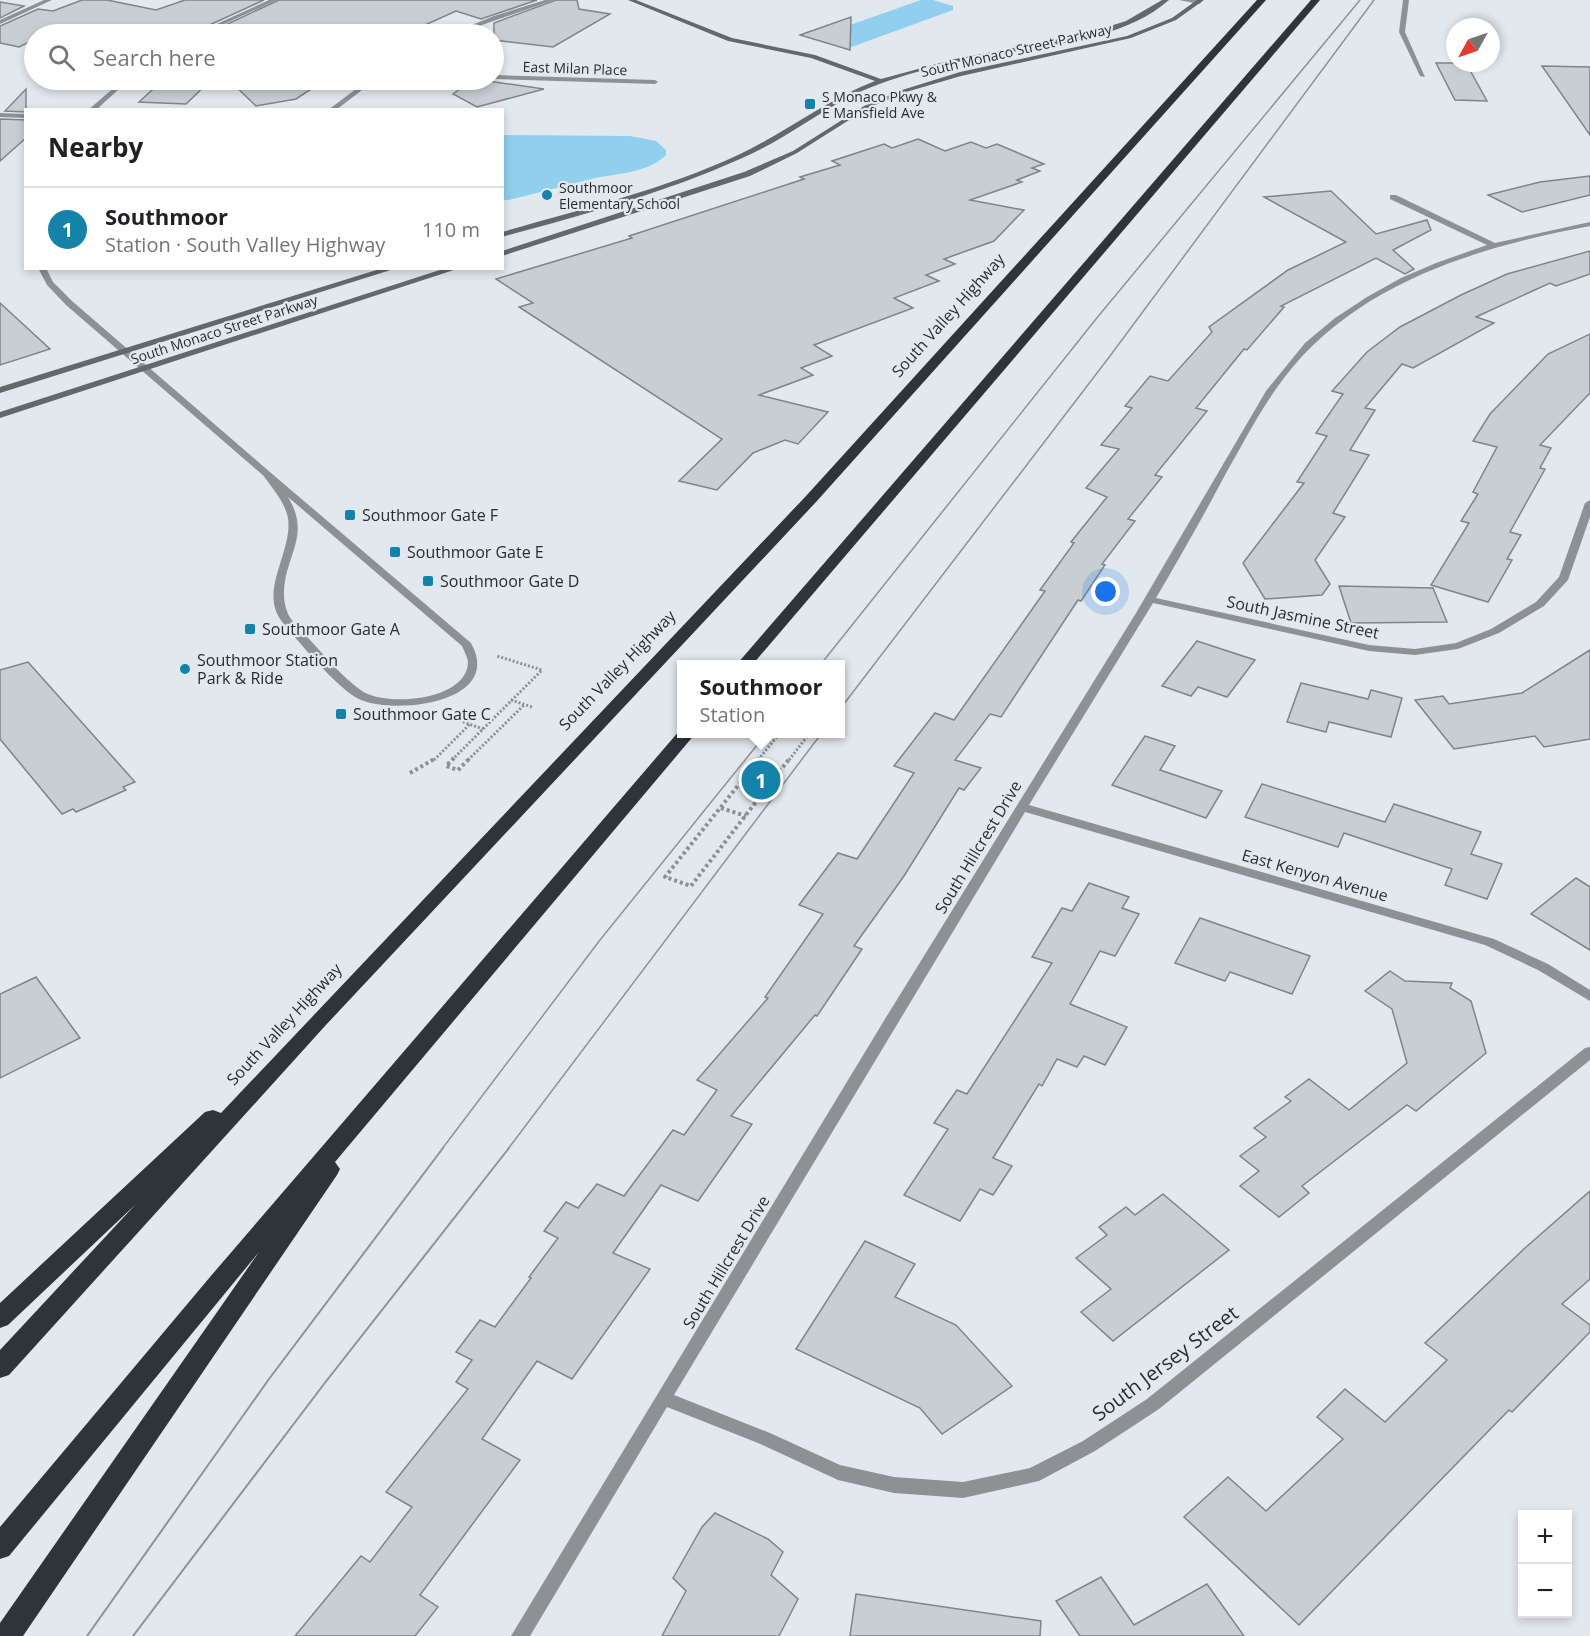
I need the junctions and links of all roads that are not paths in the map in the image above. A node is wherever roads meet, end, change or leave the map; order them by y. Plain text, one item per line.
1 (49, 0) edge
2 (274, 0) edge
3 (551, 0) edge
4 (631, 0) edge
5 (1166, 0) edge
6 (1182, 0) edge
7 (1262, 0) edge
8 (1316, 0) edge
9 (1406, 0) edge
10 (1200, 1) edge
11 (0, 22) edge
12 (220, 24) edge
13 (478, 24) edge
14 (1423, 76) dead end
15 (504, 77) edge
16 (881, 81) junction
17 (655, 82) dead end
18 (114, 90) edge
19 (358, 90) edge
20 (904, 90) junction
21 (93, 108) edge
22 (334, 108) edge
23 (0, 115) edge
24 (24, 116) edge
25 (1393, 197) dead end
26 (1590, 224) edge
27 (504, 234) edge
28 (1495, 246) junction
29 (504, 253) edge
30 (43, 270) edge
31 (387, 270) edge
32 (450, 270) edge
33 (126, 352) junction
34 (145, 369) junction
35 (0, 390) edge
36 (0, 415) edge
37 (268, 475) junction
38 (1590, 503) edge
39 (1151, 600) junction
40 (748, 660) edge
41 (683, 738) edge
42 (1021, 807) junction
43 (1590, 996) edge
44 (318, 1021) junction
45 (1590, 1053) edge
46 (389, 1082) junction
47 (0, 1318) edge
48 (0, 1367) edge
49 (663, 1398) junction
50 (0, 1547) edge
51 (7, 1636) edge
52 (520, 1636) edge

1 - 11 street
2 - 12 street
3 - 13 street
4 - 16 main road
5 - 16 main road, South Monaco Street Parkway
6 - 10 street
7 - 44 highway, South Valley Highway
8 - 40 highway
9 - 14 street
10 - 20 main road, South Monaco Street Parkway
15 - 17 street, East Milan Place
16 - 20 main road
16 - 27 main road, South Monaco Street Parkway
18 - 21 street
19 - 22 street
20 - 29 main road, South Monaco Street Parkway
23 - 24 street
25 - 28 street
26 - 28 street, South Hillcrest Drive
28 - 39 street, South Hillcrest Drive
30 - 33 street
31 - 33 main road, South Monaco Street Parkway
32 - 34 main road, South Monaco Street Parkway
33 - 34 street
33 - 35 main road, South Monaco Street Parkway
34 - 36 main road, South Monaco Street Parkway
34 - 37 street
37 - 37 street
38 - 39 street, South Jasmine Street
39 - 42 street, South Hillcrest Drive
41 - 46 highway
42 - 43 street, East Kenyon Avenue
42 - 49 street, South Hillcrest Drive
44 - 47 highway
44 - 48 highway, South Valley Highway
45 - 49 street, South Jersey Street
46 - 50 highway
46 - 51 highway
49 - 52 street, South Hillcrest Drive

